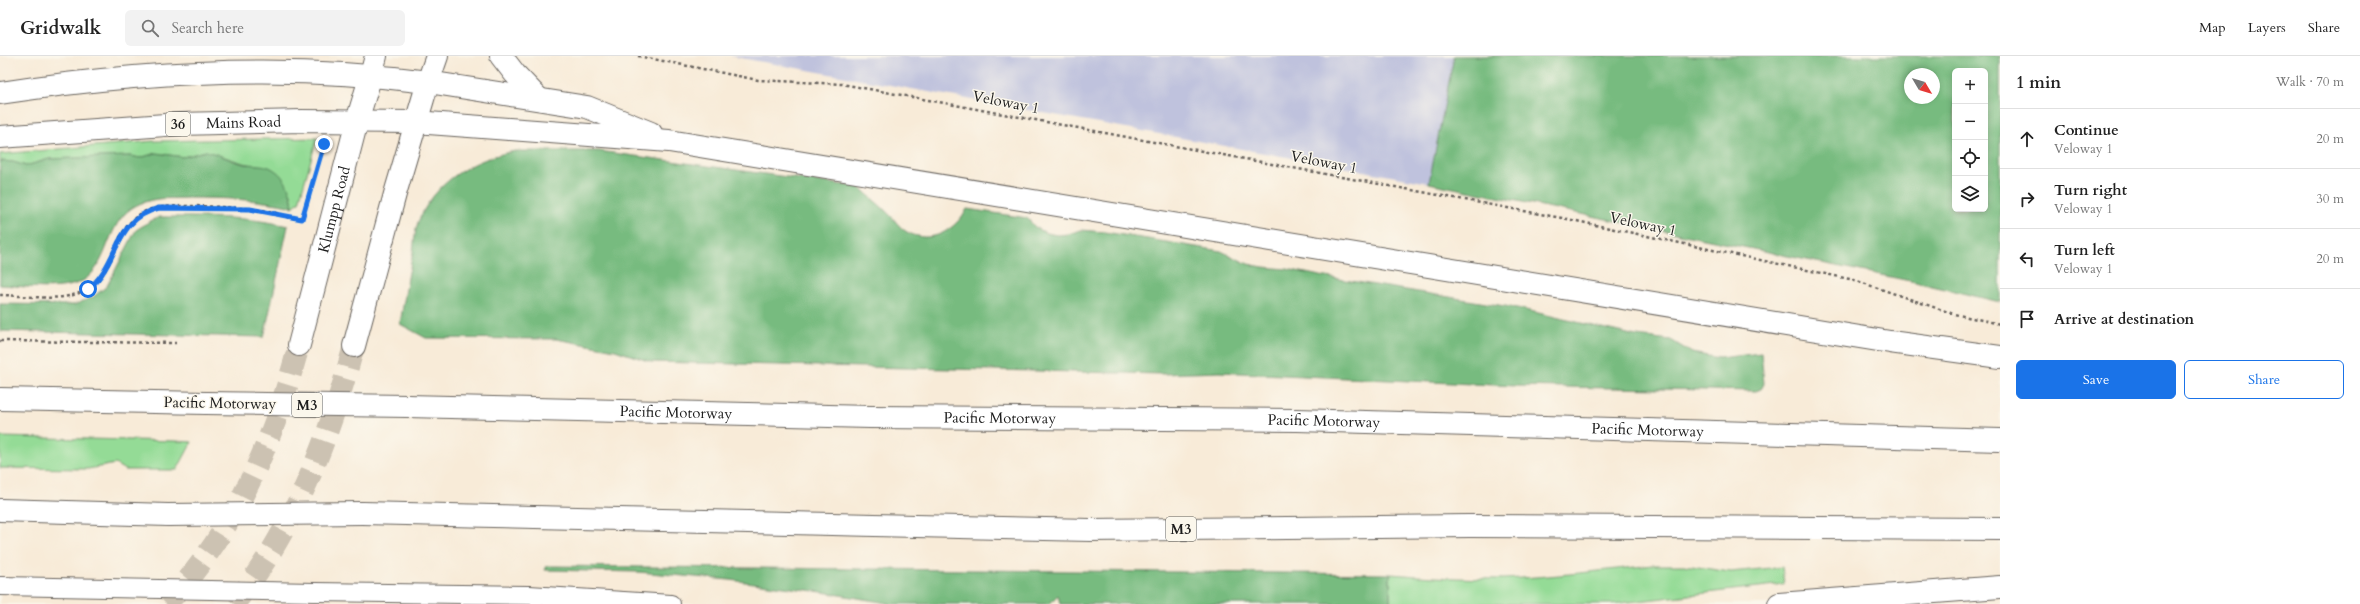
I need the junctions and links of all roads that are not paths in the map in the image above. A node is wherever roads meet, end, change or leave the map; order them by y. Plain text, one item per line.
1 (226, 56) edge
2 (437, 56) edge
3 (501, 56) edge
4 (374, 65) edge
5 (209, 73) junction
6 (428, 82) junction
7 (0, 93) edge
8 (539, 99) junction
9 (357, 121) junction
10 (415, 122) junction
11 (0, 137) edge
12 (669, 141) junction
13 (299, 346) tunnel mouth
14 (354, 346) tunnel mouth
15 (2000, 357) edge
16 (0, 399) edge
17 (2000, 440) edge
18 (0, 510) edge
19 (2000, 529) edge
20 (0, 586) edge
21 (2000, 587) edge
22 (623, 602) edge
23 (671, 604) edge
24 (1779, 604) edge

1 - 5 main road
2 - 6 main road
3 - 8 main road
4 - 5 main road
4 - 6 main road
4 - 9 main road, Klumpp Road
5 - 7 main road
6 - 8 main road
6 - 10 main road
8 - 12 main road
9 - 10 main road, Mains Road / 36
9 - 11 main road, Mains Road / 36
9 - 13 main road, Klumpp Road
10 - 12 main road, Mains Road
10 - 14 main road
12 - 15 main road
16 - 17 main road, Pacific Motorway / M3, bridge
18 - 19 main road, M3, bridge
20 - 22 lane, bridge
21 - 24 main road
22 - 23 lane

